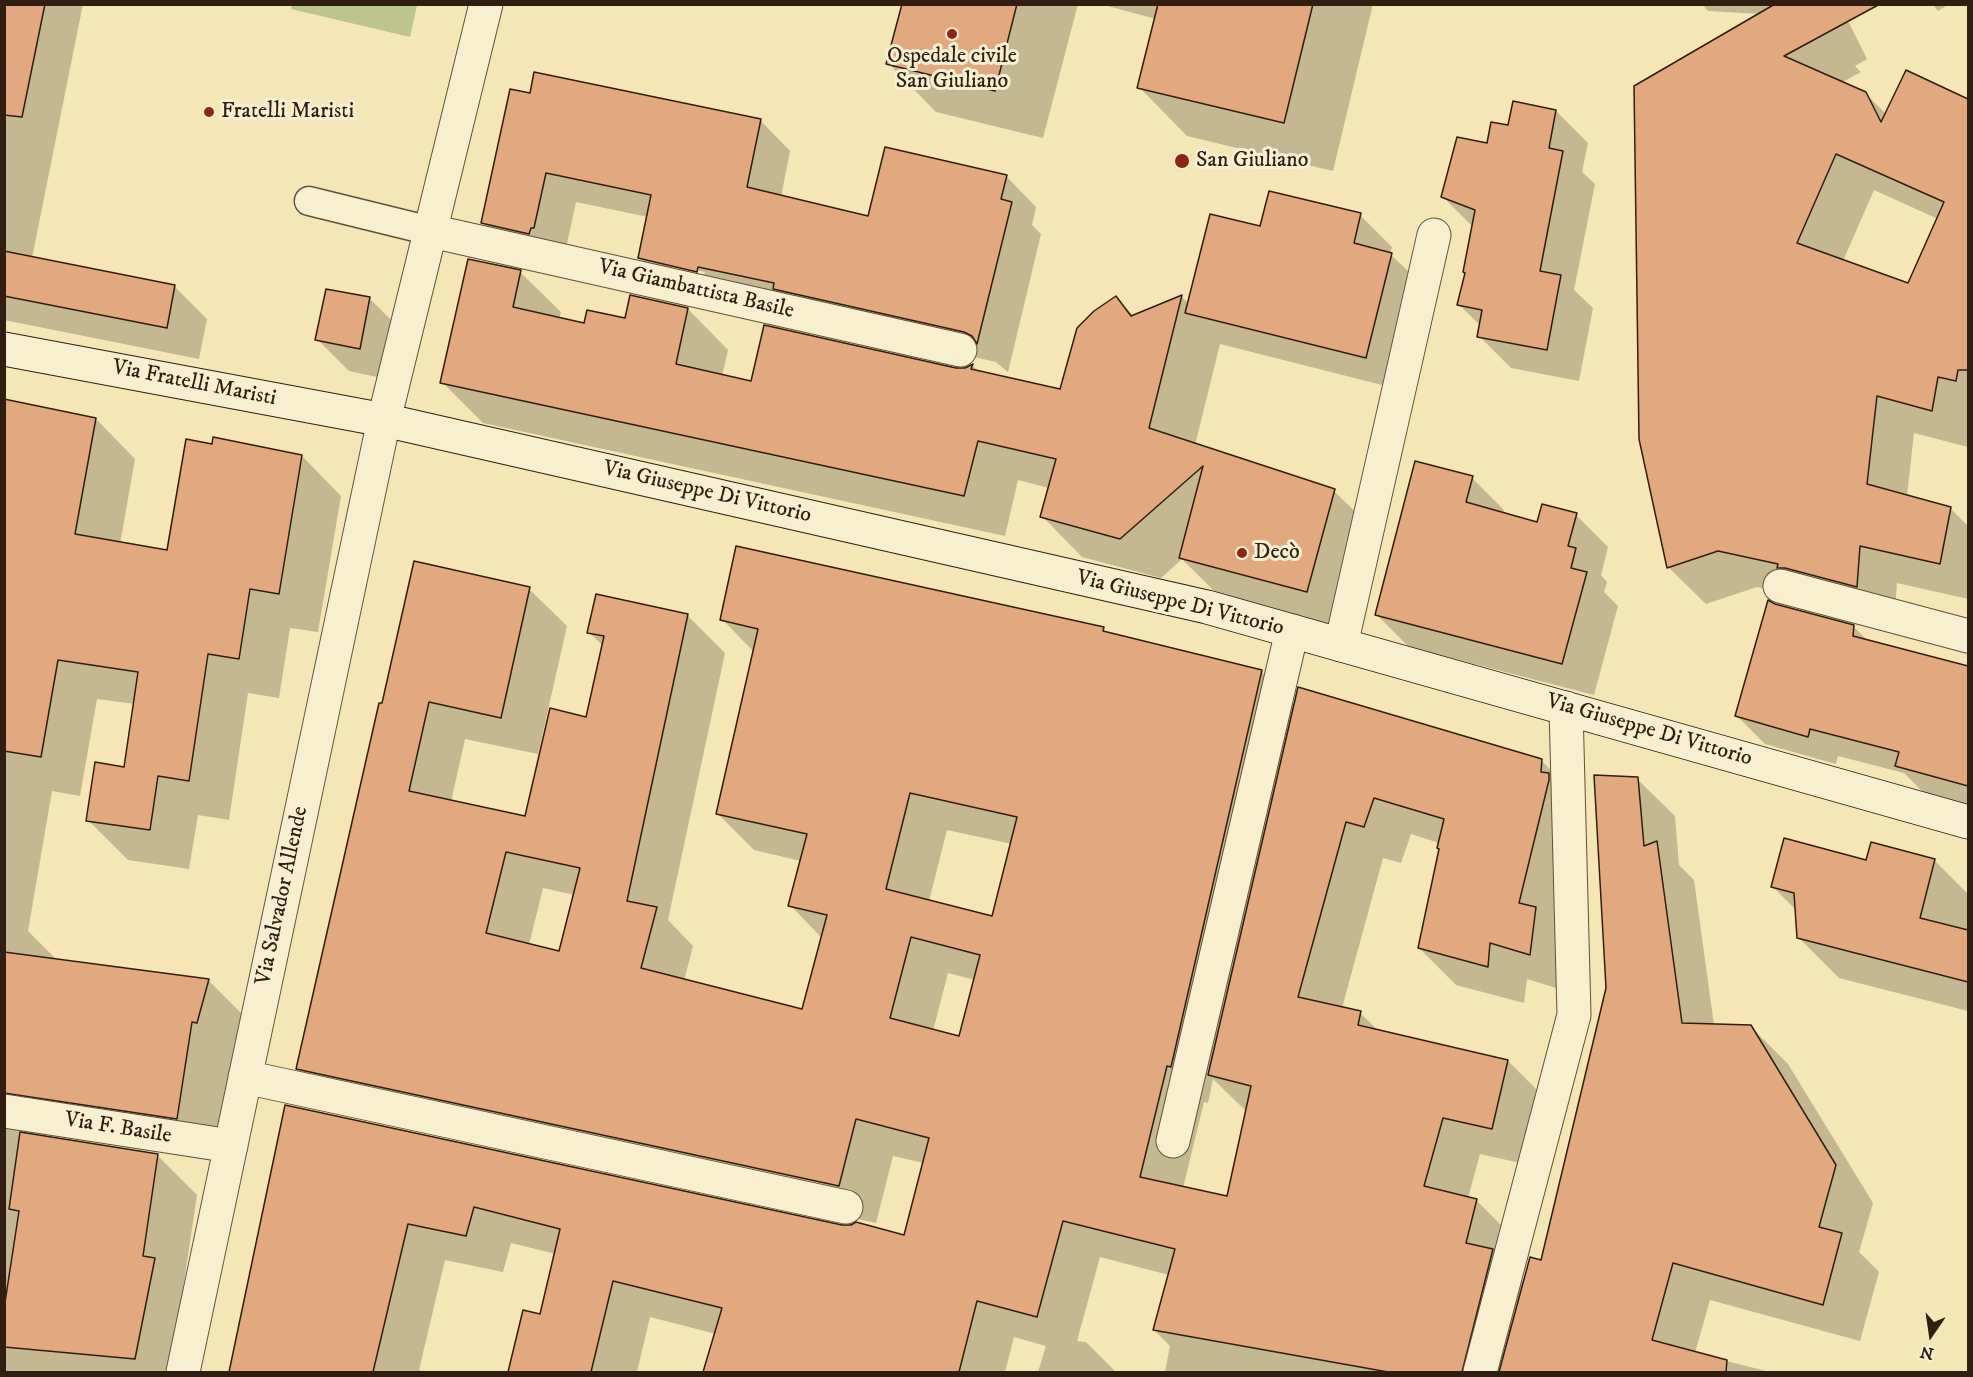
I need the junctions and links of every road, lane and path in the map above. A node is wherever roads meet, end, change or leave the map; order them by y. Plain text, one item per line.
1 (486, 4) edge
2 (309, 201) dead end
3 (431, 231) junction
4 (1434, 235) dead end
5 (4, 349) edge
6 (960, 350) dead end
7 (384, 420) junction
8 (1780, 586) dead end
9 (1292, 631) junction
10 (1968, 636) edge
11 (1341, 645) junction
12 (1566, 708) junction
13 (1968, 822) edge
14 (245, 1077) junction
15 (4, 1111) edge
16 (1173, 1141) dead end
17 (231, 1146) junction
18 (846, 1207) dead end
19 (183, 1372) edge
20 (1480, 1372) edge

1 - 3 street
2 - 3 lane
3 - 6 street, Via Giambattista Basile
3 - 7 street
4 - 11 street
5 - 7 street, Via Fratelli Maristi
7 - 9 street, Via Giuseppe Di Vittorio
7 - 14 street, Via Salvador Allende
8 - 10 street
9 - 11 street, Via Giuseppe Di Vittorio
9 - 16 street
11 - 12 street, Via Giuseppe Di Vittorio
12 - 13 street, Via Giuseppe Di Vittorio
12 - 20 street
14 - 17 street, Via Salvador Allende
14 - 18 street
15 - 17 street, Via F. Basile
17 - 19 street, Via Salvador Allende

